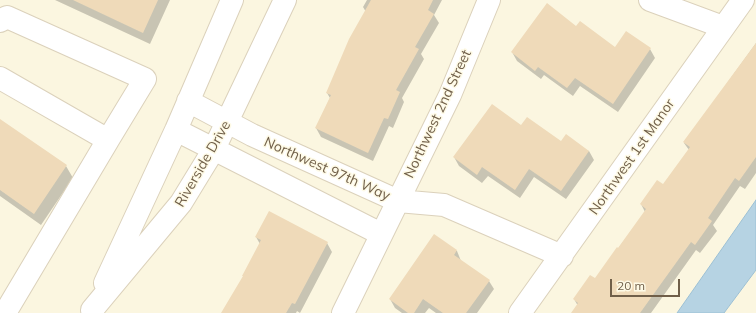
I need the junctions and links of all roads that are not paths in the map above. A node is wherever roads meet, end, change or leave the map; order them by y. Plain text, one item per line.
1 (232, 0) edge
2 (285, 0) edge
3 (489, 0) edge
4 (650, 0) edge
5 (743, 0) edge
6 (0, 21) edge
7 (723, 27) junction
8 (0, 78) edge
9 (188, 101) junction
10 (228, 122) junction
11 (176, 130) junction
12 (108, 140) junction
13 (214, 149) junction
14 (398, 201) junction
15 (381, 234) junction
16 (562, 256) junction
17 (91, 311) edge
18 (5, 313) edge
19 (343, 313) edge
20 (520, 313) edge

1 - 9 street, Riverside Drive
2 - 10 street, Riverside Drive
3 - 14 street, Northwest 2nd Street
4 - 7 street
5 - 7 street, Northwest 1st Manor
6 - 12 street
7 - 16 street, Northwest 1st Manor
8 - 12 street
9 - 10 street, Northwest 97th Way
9 - 11 street, Riverside Drive
10 - 13 street, Riverside Drive
10 - 14 street, Northwest 97th Way
11 - 13 street, Northwest 97th Way
11 - 17 street, Riverside Drive
12 - 18 street
13 - 15 street, Northwest 97th Way
13 - 17 street, Riverside Drive
14 - 15 street, Northwest 2nd Street
14 - 16 street, Northwest 97th Way
15 - 19 street, Northwest 2nd Street
16 - 20 street, Northwest 1st Manor

